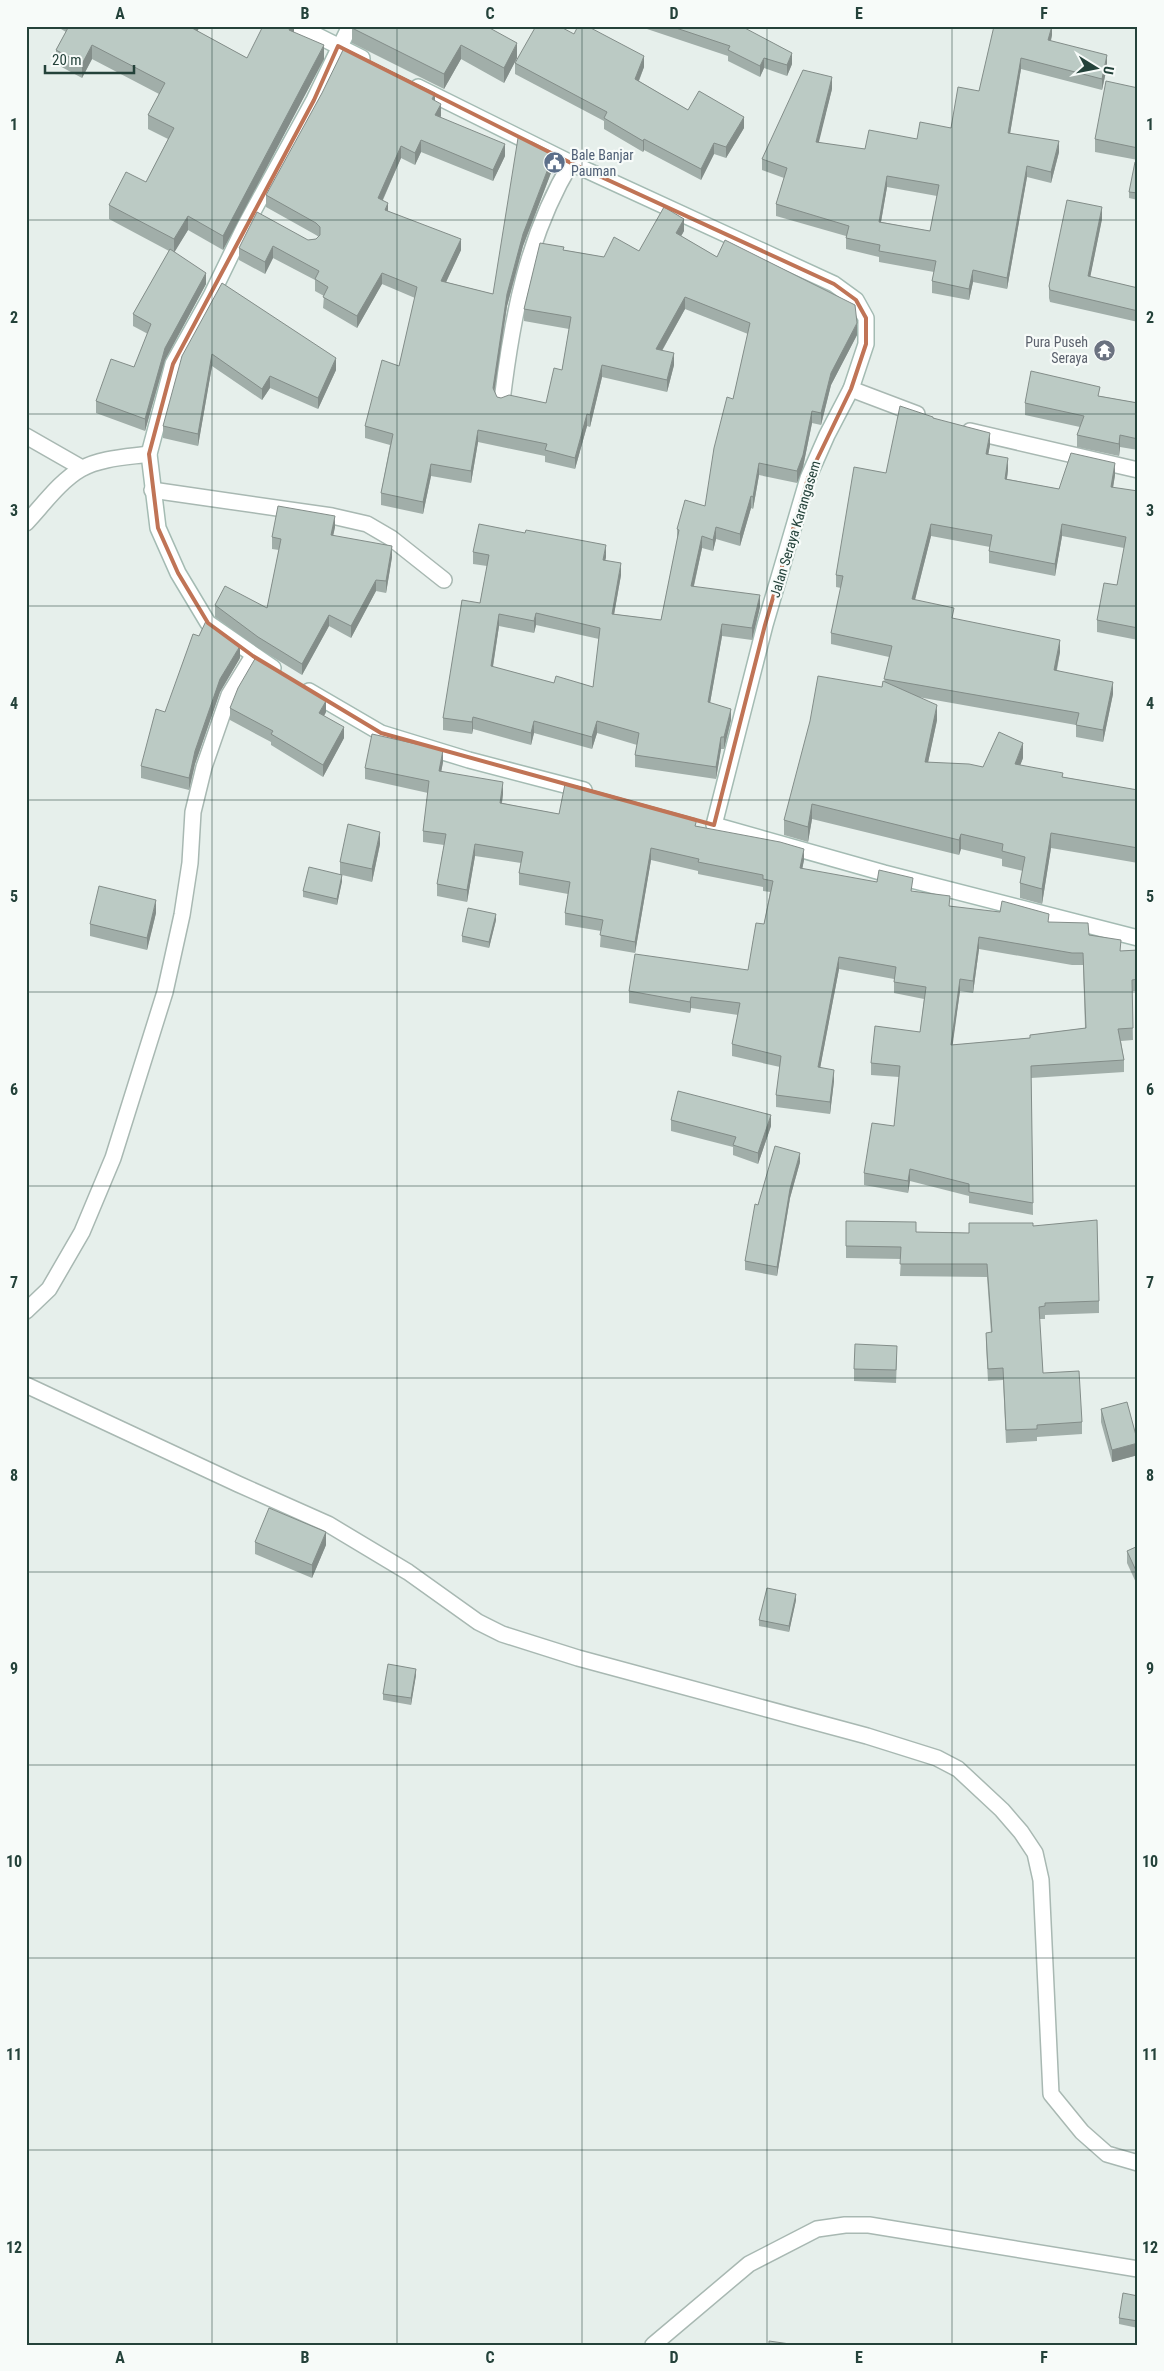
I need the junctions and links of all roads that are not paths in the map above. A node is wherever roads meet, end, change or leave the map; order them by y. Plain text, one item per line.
1 (298, 26) edge
2 (350, 26) edge
3 (338, 46) junction
4 (373, 64) edge
5 (408, 82) edge
6 (571, 163) junction
7 (253, 211) junction
8 (270, 220) edge
9 (851, 389) junction
10 (502, 401) edge
11 (935, 420) edge
12 (959, 428) edge
13 (26, 436) edge
14 (149, 454) junction
15 (82, 468) junction
16 (1138, 470) edge
17 (152, 490) junction
18 (26, 523) edge
19 (444, 580) dead end
20 (253, 656) junction
21 (603, 795) edge
22 (696, 820) edge
23 (714, 825) junction
24 (1138, 938) edge
25 (26, 1311) edge
26 (26, 1385) edge
27 (1138, 2163) edge
28 (1138, 2269) edge
29 (653, 2345) edge

1 - 3 street
2 - 3 street
3 - 4 street
3 - 7 street
5 - 6 street, Jalan Seraya Karangasem
6 - 9 street, Jalan Seraya Karangasem
6 - 10 street
7 - 8 street
7 - 14 street
9 - 11 street
9 - 23 street, Jalan Seraya Karangasem
12 - 16 street
13 - 15 street
14 - 15 street
14 - 17 street
15 - 18 street
17 - 19 street
17 - 20 street
20 - 21 street
20 - 25 street
22 - 23 street
23 - 24 street
26 - 27 street
28 - 29 street

